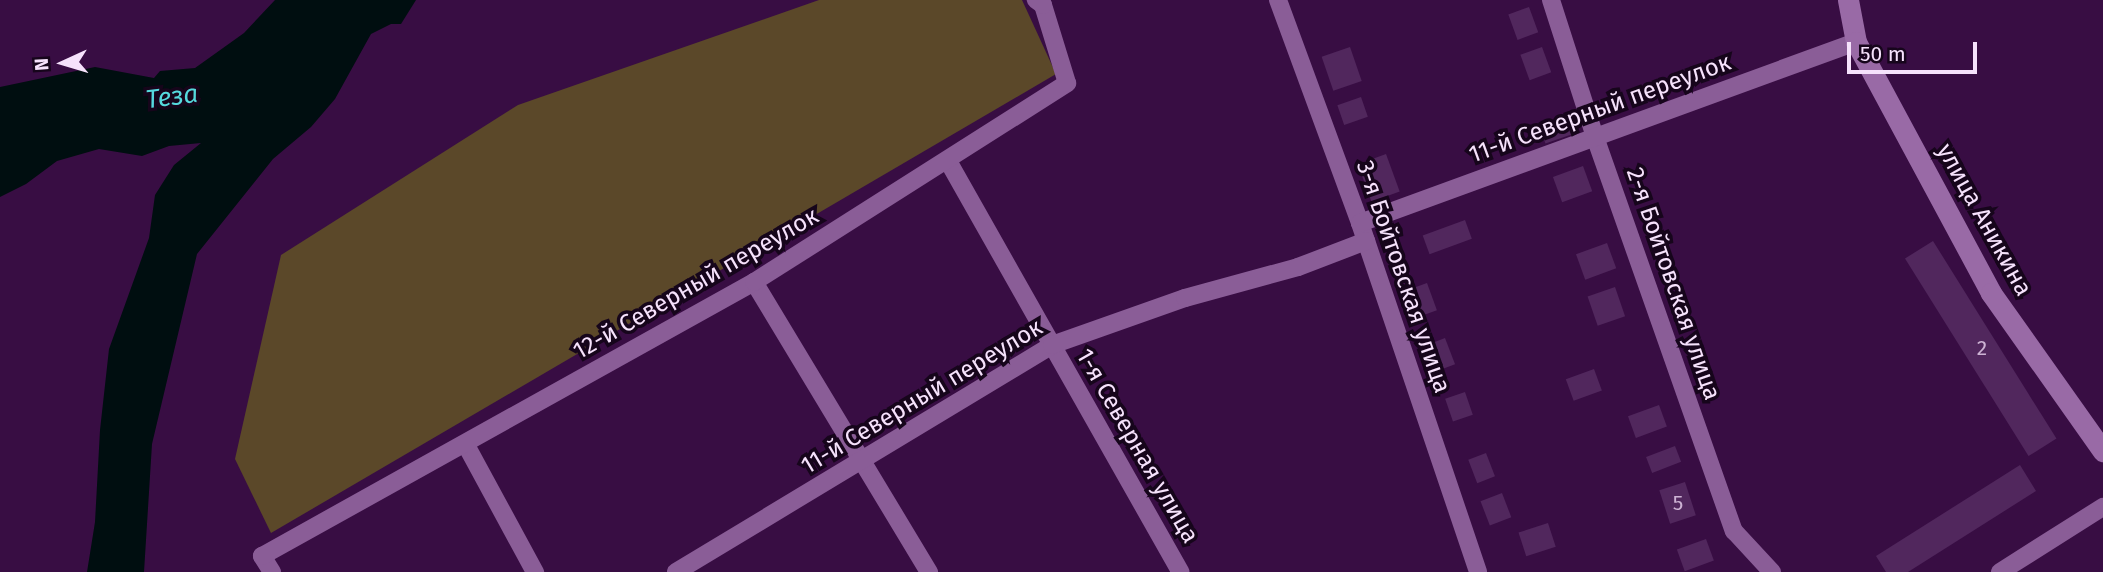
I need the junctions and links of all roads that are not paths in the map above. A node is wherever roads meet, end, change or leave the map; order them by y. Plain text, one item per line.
1 (1036, 0) edge
2 (1278, 0) edge
3 (1551, 0) edge
4 (1848, 0) edge
5 (1856, 42) junction
6 (1595, 137) junction
7 (948, 161) junction
8 (1360, 223) junction
9 (1366, 241) junction
10 (754, 282) junction
11 (1052, 345) junction
12 (466, 445) junction
13 (2103, 451) edge
14 (862, 461) junction
15 (2103, 507) edge
16 (272, 572) edge
17 (535, 572) edge
18 (677, 572) edge
19 (929, 572) edge
20 (1181, 572) edge
21 (1478, 572) edge
22 (1772, 572) edge
23 (2000, 572) edge

1 - 7 street, 12-й Северный переулок
2 - 8 street, 3-я Бойтовская улица
3 - 6 street, 2-я Бойтовская улица
4 - 5 street, улица Аникина
5 - 6 street, 11-й Северный переулок
5 - 13 street, улица Аникина
6 - 8 street, 11-й Северный переулок
6 - 22 street, 2-я Бойтовская улица
7 - 10 street, 12-й Северный переулок
7 - 11 street, 1-я Северная улица
8 - 9 street, 3-я Бойтовская улица
9 - 11 street, 11-й Северный переулок
9 - 21 street, 3-я Бойтовская улица
10 - 12 street, 12-й Северный переулок
10 - 14 street
11 - 14 street, 11-й Северный переулок
11 - 20 street, 1-я Северная улица
12 - 16 street, 12-й Северный переулок
12 - 17 street
14 - 18 street, 11-й Северный переулок
14 - 19 street
15 - 23 street

